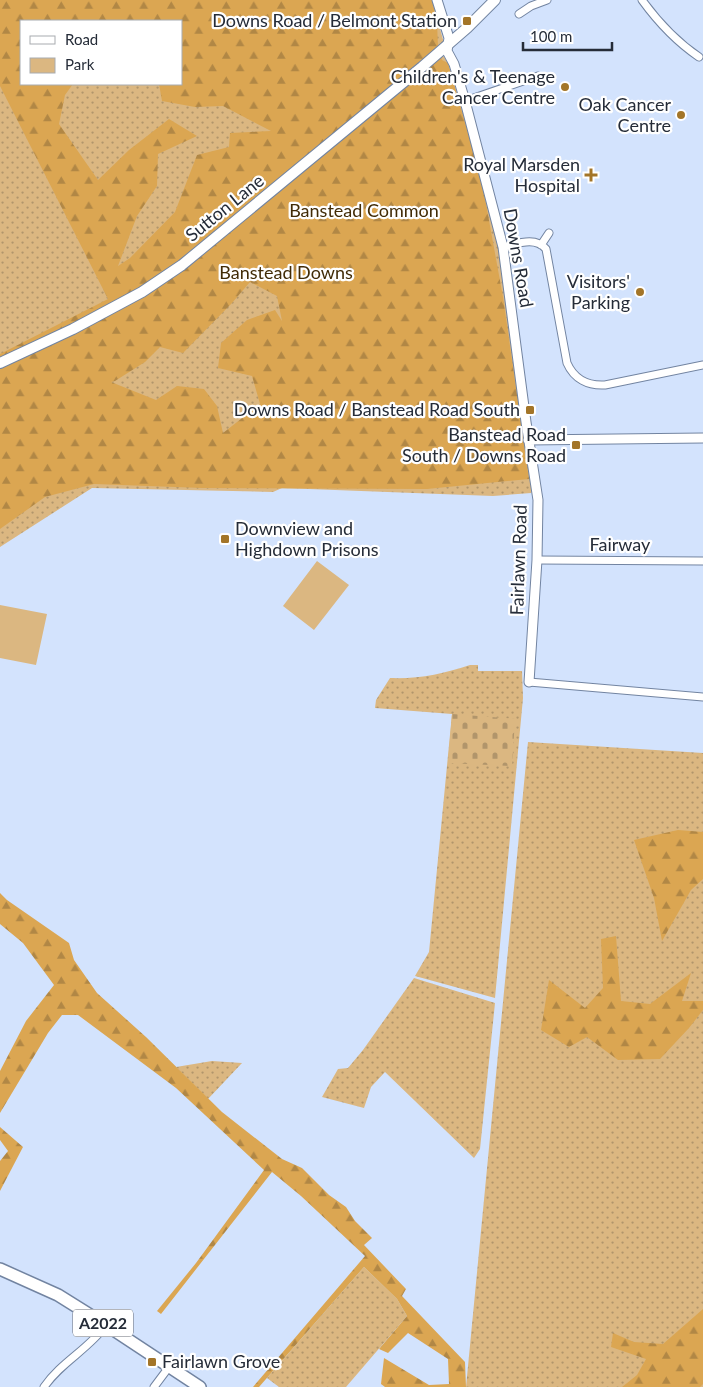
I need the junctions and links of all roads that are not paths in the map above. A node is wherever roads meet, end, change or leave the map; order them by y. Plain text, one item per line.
1 (437, 0) edge
2 (495, 0) edge
3 (546, 0) edge
4 (642, 0) edge
5 (530, 3) edge
6 (519, 14) dead end
7 (448, 44) junction
8 (699, 57) dead end
9 (538, 76) dead end
10 (466, 101) junction
11 (549, 233) dead end
12 (541, 245) junction
13 (503, 247) junction
14 (0, 363) edge
15 (703, 365) edge
16 (703, 438) edge
17 (528, 440) junction
18 (538, 560) junction
19 (703, 561) edge
20 (529, 682) joint
21 (703, 698) edge
22 (0, 1269) edge
23 (106, 1325) junction
24 (169, 1367) junction
25 (44, 1387) edge
26 (154, 1387) edge
27 (200, 1387) edge

1 - 7 street, Downs Road
2 - 7 main road, Sutton Lane
3 - 5 street
4 - 8 street
5 - 6 street
7 - 10 street, Downs Road
7 - 14 main road, Sutton Lane
9 - 10 street
10 - 13 street, Downs Road
11 - 12 street
12 - 13 street
12 - 15 street
13 - 17 street, Downs Road
16 - 17 street
17 - 18 street, Fairlawn Road
18 - 19 street, Fairway
18 - 20 street, Fairlawn Road
20 - 21 street
22 - 23 main road, A2022
23 - 24 main road, A2022
23 - 25 street
24 - 26 street
24 - 27 main road, A2022

